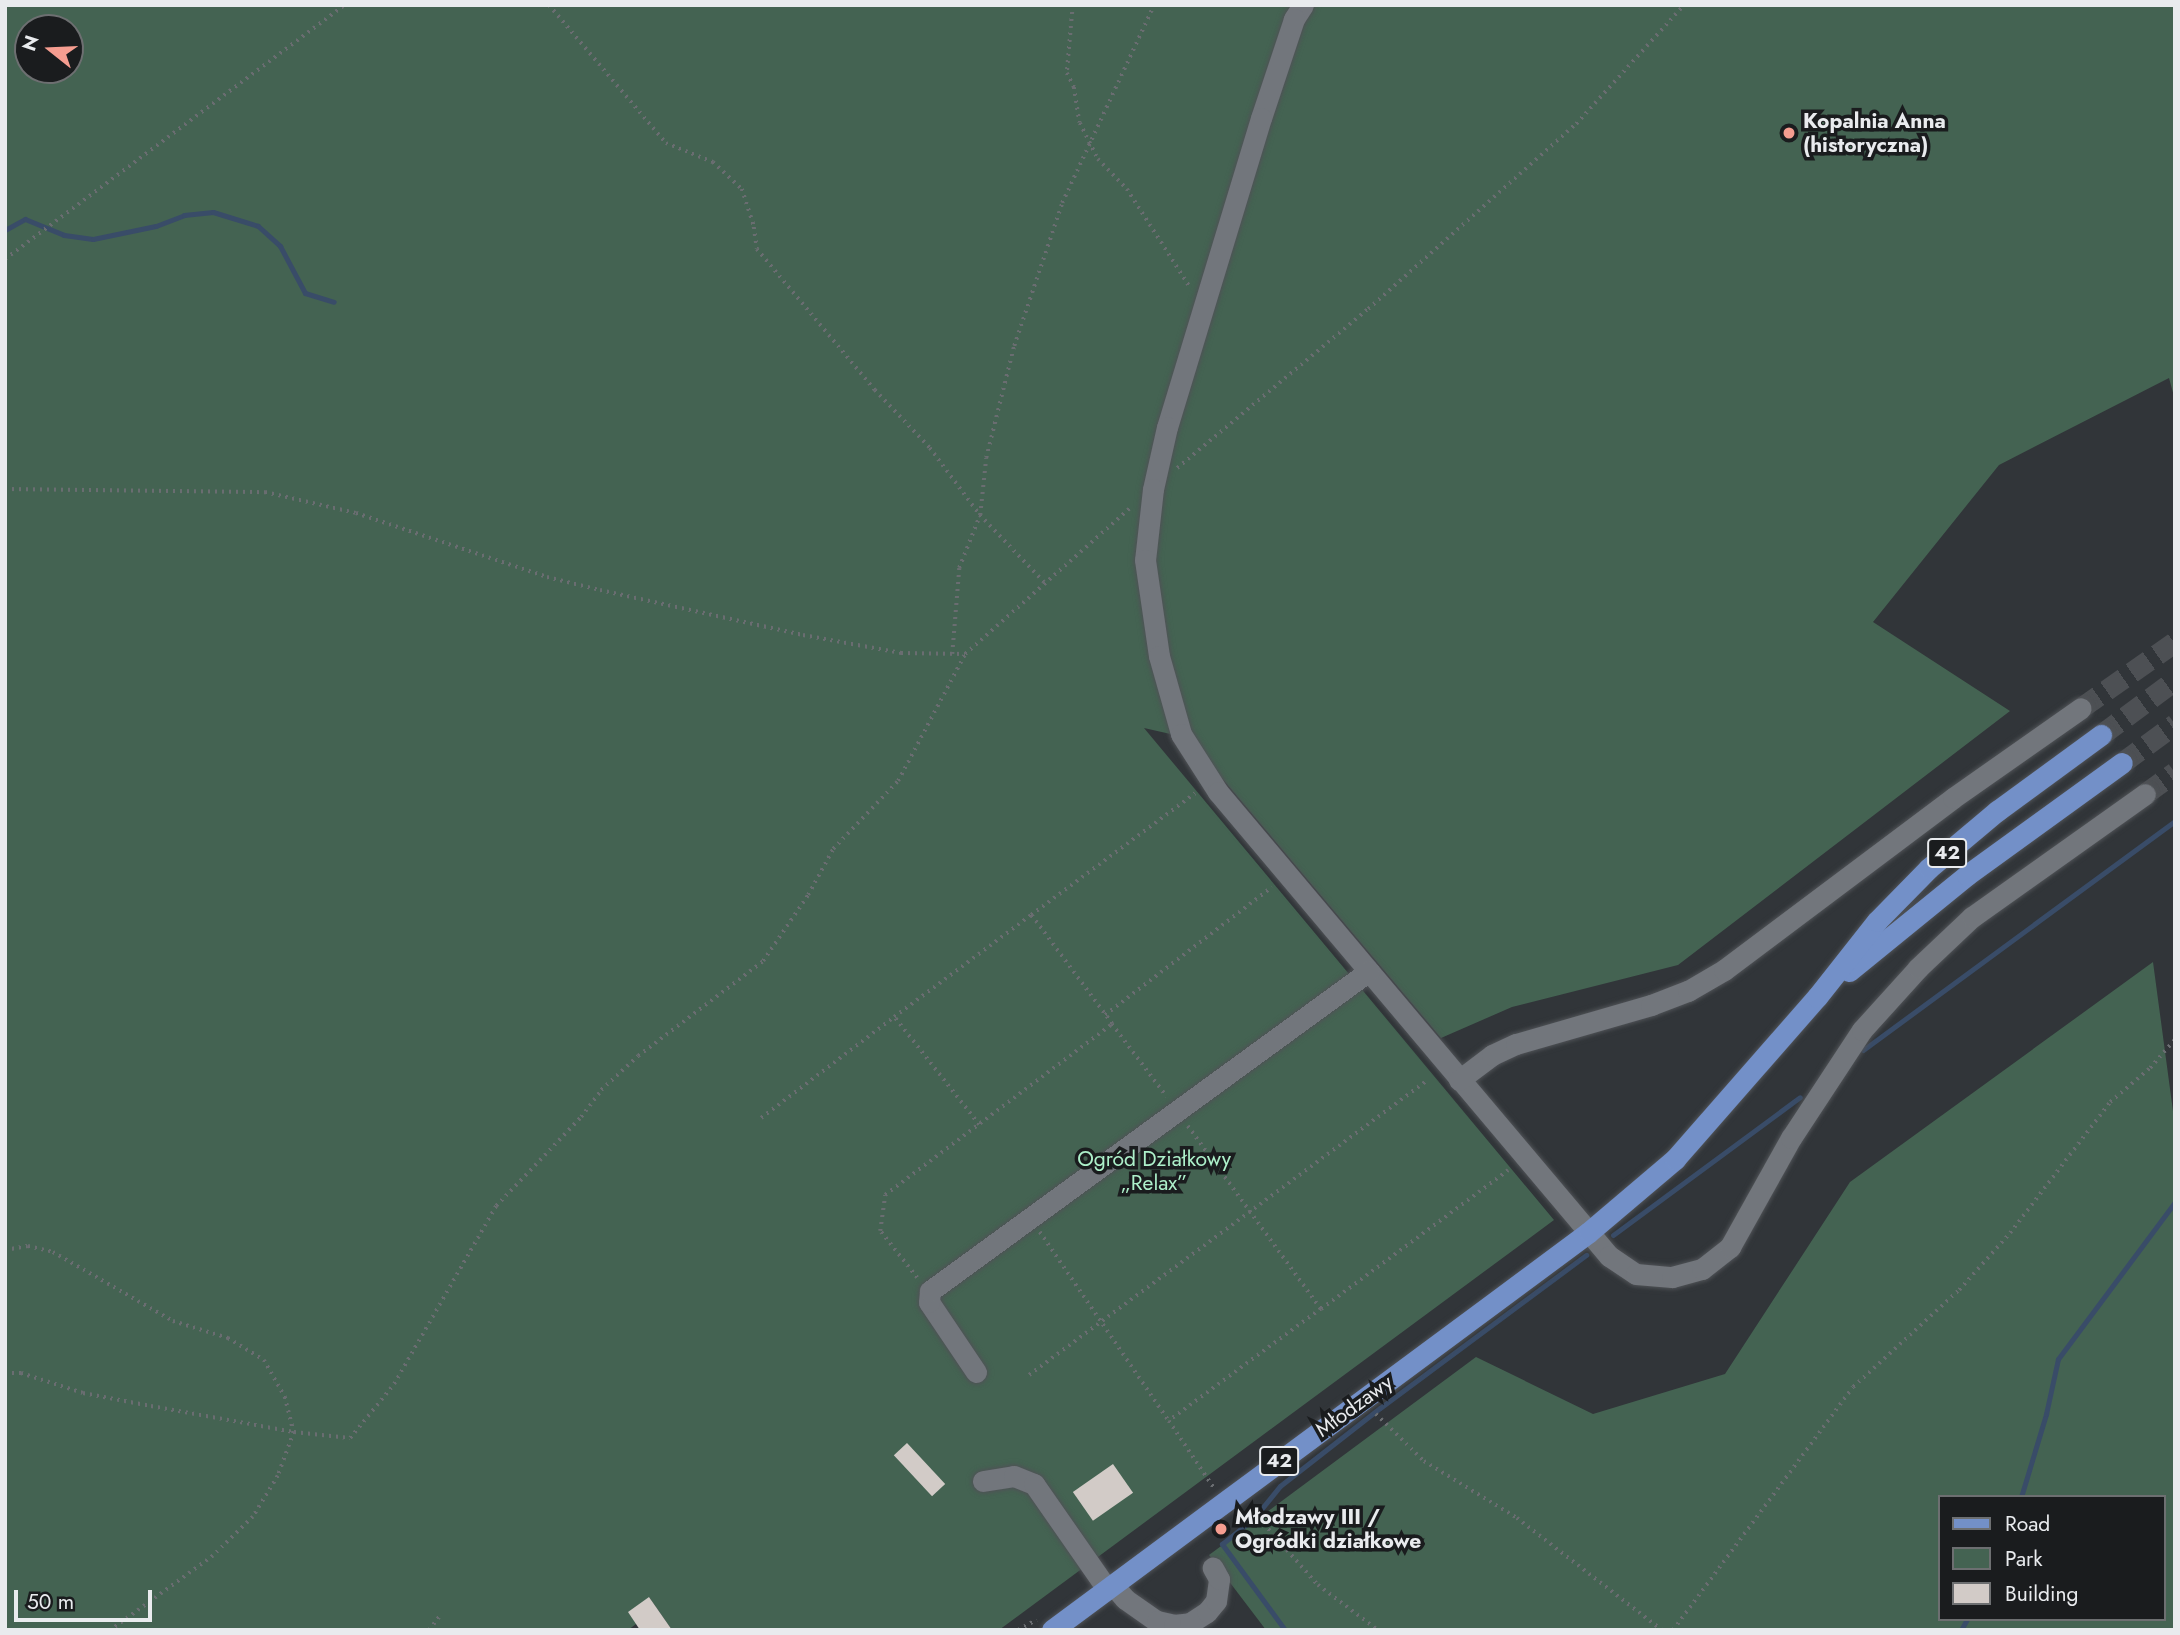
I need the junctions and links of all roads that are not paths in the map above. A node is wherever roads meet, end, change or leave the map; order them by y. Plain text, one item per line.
1 (1303, 5) edge
2 (2081, 708) tunnel mouth
3 (2101, 735) tunnel mouth
4 (2122, 763) tunnel mouth
5 (2145, 794) tunnel mouth
6 (1368, 971) junction
7 (1817, 997) junction
8 (1460, 1080) junction
9 (1589, 1232) junction
10 (976, 1372) dead end
11 (983, 1482) dead end
12 (1213, 1568) dead end
13 (1110, 1587) junction
14 (1052, 1630) edge

1 - 6 street
2 - 8 street
3 - 7 main road, 42
4 - 7 main road, 42
5 - 9 street
6 - 8 street
6 - 10 street
7 - 9 main road, 42
8 - 9 street
9 - 13 main road, Młodzawy / 42
11 - 13 street
12 - 13 street
13 - 14 main road, Młodzawy / 42

